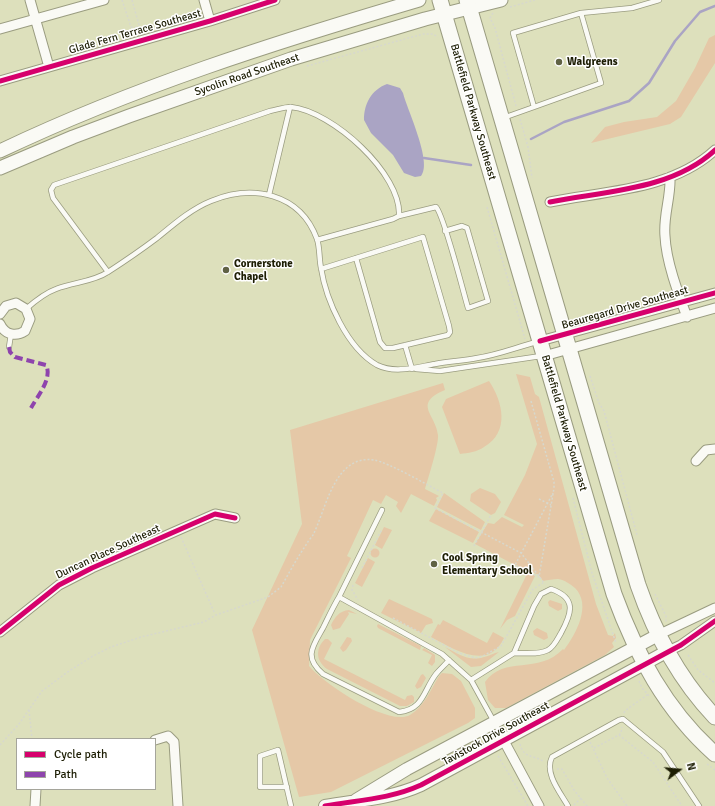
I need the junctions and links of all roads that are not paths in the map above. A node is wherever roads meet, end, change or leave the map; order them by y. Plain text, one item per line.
1 (30, 0) edge
2 (104, 0) edge
3 (204, 0) edge
4 (275, 0) edge
5 (418, 0) edge
6 (440, 0) edge
7 (659, 0) edge
8 (468, 4) edge
9 (501, 6) edge
10 (581, 13) junction
11 (444, 14) junction
12 (36, 19) junction
13 (210, 21) junction
14 (0, 29) edge
15 (48, 67) junction
16 (0, 81) edge
17 (290, 107) junction
18 (534, 107) junction
19 (502, 119) junction
20 (715, 150) edge
21 (0, 151) edge
22 (0, 168) edge
23 (670, 177) junction
24 (269, 195) junction
25 (550, 202) dead end
26 (400, 216) junction
27 (445, 231) junction
28 (317, 240) junction
29 (356, 258) junction
30 (321, 269) junction
31 (108, 272) junction
32 (715, 294) edge
33 (682, 302) junction
34 (3, 305) edge
35 (715, 308) edge
36 (26, 309) junction
37 (0, 314) edge
38 (687, 317) junction
39 (0, 324) edge
40 (11, 334) junction
41 (565, 335) junction
42 (405, 345) junction
43 (9, 347) dead end
44 (542, 348) junction
45 (569, 350) junction
46 (412, 368) junction
47 (715, 448) edge
48 (696, 461) dead end
49 (382, 510) dead end
50 (235, 518) dead end
51 (339, 597) junction
52 (715, 608) edge
53 (715, 621) edge
54 (0, 632) edge
55 (658, 635) junction
56 (635, 646) junction
57 (666, 652) junction
58 (514, 653) junction
59 (449, 660) junction
60 (644, 664) junction
61 (472, 680) junction
62 (715, 717) edge
63 (494, 723) junction
64 (156, 740) edge
65 (504, 741) junction
66 (715, 754) edge
67 (287, 788) junction
68 (36, 790) edge
69 (356, 804) edge
70 (35, 806) edge
71 (178, 806) edge
72 (291, 806) edge
73 (325, 806) edge
74 (539, 806) edge
75 (568, 806) edge
76 (698, 806) edge

1 - 12 street
2 - 12 street
3 - 13 street
4 - 13 street, Glade Fern Terrace Southeast
5 - 21 main road, Sycolin Road Southeast
6 - 11 main road, Battlefield Parkway Southeast
7 - 10 lane
8 - 9 main road, Sycolin Road Southeast
8 - 11 main road, Sycolin Road Southeast
8 - 19 main road
10 - 18 lane
10 - 18 lane
11 - 22 main road, Sycolin Road Southeast
11 - 44 main road, Battlefield Parkway Southeast
12 - 14 street
12 - 15 street
13 - 15 street, Glade Fern Terrace Southeast
15 - 16 street, Glade Fern Terrace Southeast
17 - 24 lane
17 - 26 lane
17 - 31 lane
18 - 19 lane
19 - 41 main road
20 - 23 street
23 - 25 street
23 - 33 street
24 - 28 lane
24 - 31 lane
26 - 27 lane
26 - 28 lane
27 - 27 lane
28 - 30 lane
29 - 30 lane
29 - 42 lane
29 - 42 lane
30 - 46 lane
31 - 36 lane
32 - 33 street, Beauregard Drive Southeast
33 - 38 street
33 - 41 street, Beauregard Drive Southeast
34 - 36 street
34 - 37 street
35 - 38 street
36 - 40 street
38 - 45 street
39 - 40 street
40 - 43 lane
41 - 44 street, Beauregard Drive Southeast
41 - 45 main road
42 - 46 lane
44 - 45 street
44 - 46 lane
44 - 46 lane
44 - 56 main road, Battlefield Parkway Southeast
45 - 55 main road
47 - 48 street
49 - 51 lane
50 - 54 street, Duncan Place Southeast
51 - 59 lane
51 - 59 lane
52 - 55 street
53 - 57 street
55 - 56 street, Tavistock Drive Southeast
55 - 57 main road
56 - 60 main road, Battlefield Parkway Southeast
56 - 63 street, Tavistock Drive Southeast
57 - 60 street, Tavistock Drive Southeast
57 - 62 main road
58 - 58 lane
58 - 61 lane
59 - 61 lane
60 - 65 street, Tavistock Drive Southeast
60 - 66 main road, Battlefield Parkway Southeast
61 - 63 lane
63 - 65 lane
63 - 69 street, Tavistock Drive Southeast
64 - 71 street
65 - 69 street, Tavistock Drive Southeast
65 - 74 street
67 - 67 lane
67 - 72 lane
68 - 70 street
69 - 73 street, Tavistock Drive Southeast
75 - 76 lane

